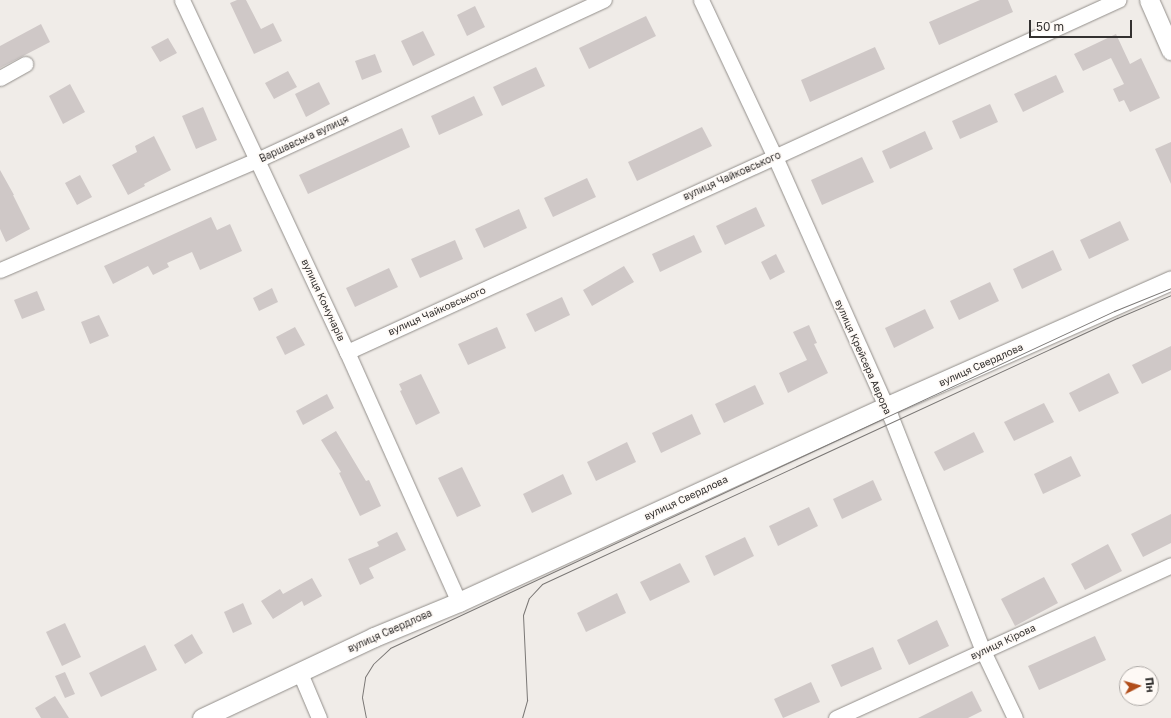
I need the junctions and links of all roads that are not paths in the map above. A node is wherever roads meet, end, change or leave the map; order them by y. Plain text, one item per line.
1 (182, 0) edge
2 (604, 0) edge
3 (701, 0) edge
4 (1118, 0) edge
5 (1149, 0) edge
6 (578, 5) edge
7 (1171, 50) edge
8 (25, 64) dead end
9 (0, 78) edge
10 (775, 157) junction
11 (257, 160) junction
12 (0, 270) edge
13 (1171, 280) edge
14 (347, 352) junction
15 (885, 407) junction
16 (1171, 565) edge
17 (459, 602) junction
18 (983, 651) junction
19 (300, 673) junction
20 (202, 718) edge
21 (320, 718) edge
22 (836, 718) edge
23 (1015, 718) edge

1 - 11 street, вулиця Комунарів
2 - 6 street, Варшавська вулиця
3 - 10 street, вулиця Крейсера Аврора
4 - 10 street, вулиця Чайковського
5 - 7 street
6 - 11 street, Варшавська вулиця
8 - 9 street
10 - 14 street, вулиця Чайковського
10 - 15 street, вулиця Крейсера Аврора
11 - 12 street, Варшавська вулиця
11 - 14 street, вулиця Комунарів
13 - 15 street, вулиця Свердлова
14 - 17 street, вулиця Комунарів
15 - 17 street, вулиця Свердлова
15 - 18 street, вулиця Крейсера Аврора
16 - 18 street, вулиця Кірова
17 - 19 street, вулиця Свердлова
18 - 22 street, вулиця Кірова
18 - 23 street, вулиця Крейсера Аврора
19 - 20 street, вулиця Свердлова
19 - 21 street

